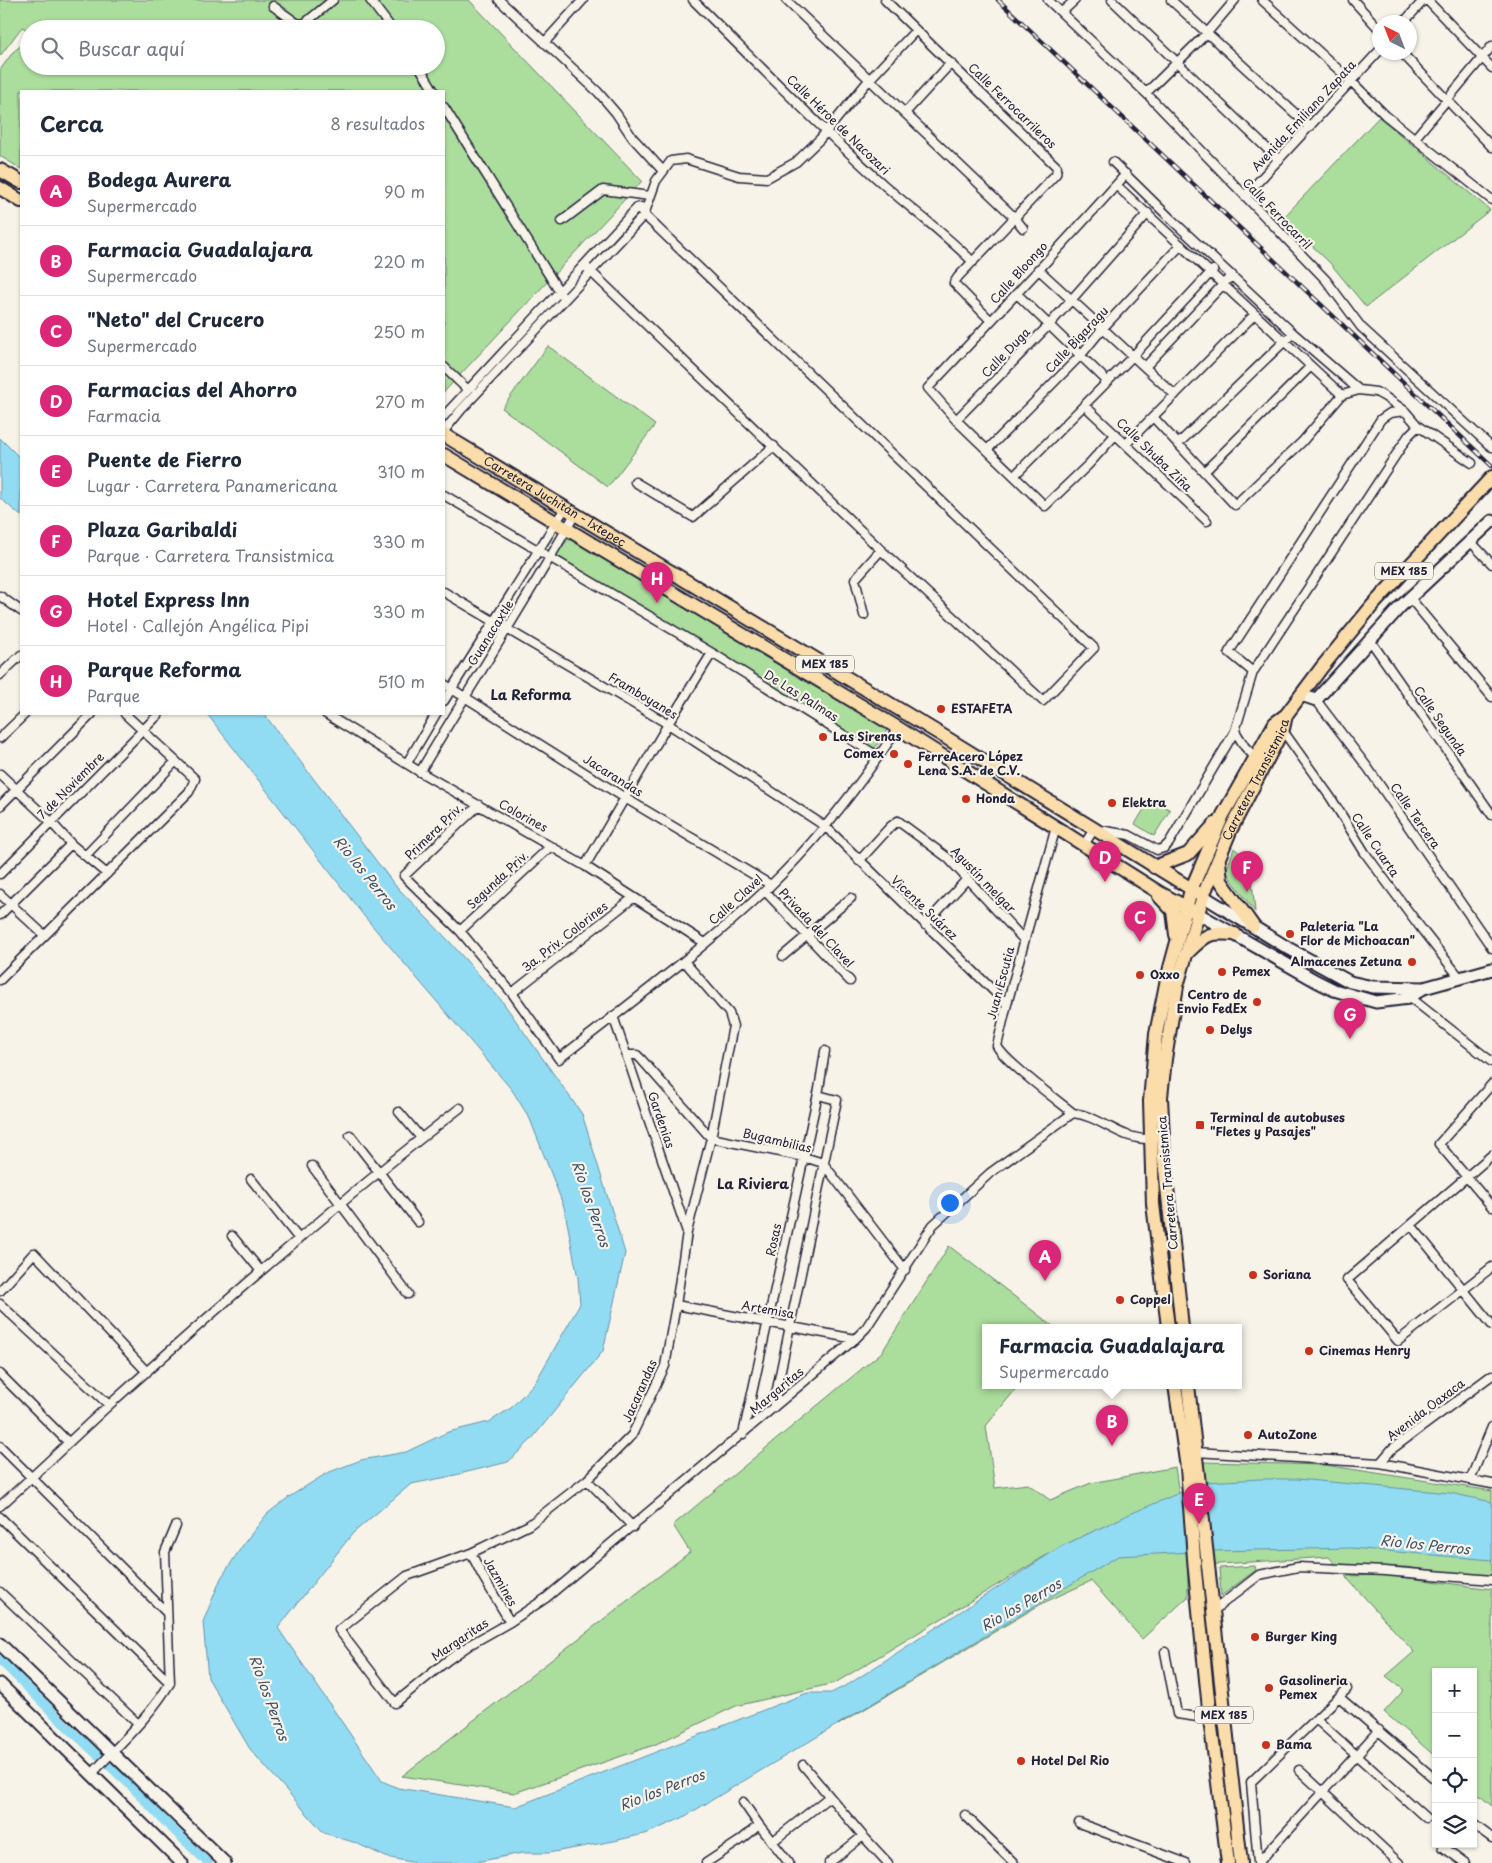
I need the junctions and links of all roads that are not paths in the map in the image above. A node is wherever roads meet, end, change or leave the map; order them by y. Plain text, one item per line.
1 (334, 0) edge
2 (370, 0) edge
3 (499, 0) edge
4 (583, 0) edge
5 (693, 0) edge
6 (786, 0) edge
7 (885, 0) edge
8 (1048, 0) edge
9 (1075, 0) edge
10 (1112, 0) edge
11 (1171, 0) edge
12 (1235, 0) edge
13 (1262, 0) edge
14 (1353, 0) edge
15 (1426, 0) edge
16 (273, 6) dead end
17 (1062, 12) junction
18 (1411, 15) edge
19 (292, 20) edge
20 (309, 20) edge
21 (385, 20) edge
22 (1372, 21) edge
23 (916, 30) junction
24 (1207, 33) junction
25 (544, 43) junction
26 (1492, 46) edge
27 (1482, 57) junction
28 (1372, 59) edge
29 (1408, 60) edge
30 (1176, 62) junction
31 (951, 63) junction
32 (1492, 68) edge
33 (424, 75) edge
34 (869, 80) junction
35 (1351, 81) junction
36 (433, 90) edge
37 (1146, 93) junction
38 (1446, 100) junction
39 (445, 109) edge
40 (905, 113) junction
41 (1310, 127) junction
42 (826, 131) junction
43 (1415, 138) junction
44 (1492, 147) edge
45 (1279, 160) junction
46 (1113, 162) dead end
47 (0, 170) edge
48 (663, 171) junction
49 (1126, 174) junction
50 (20, 181) edge
51 (1116, 185) junction
52 (0, 188) edge
53 (1245, 196) junction
54 (20, 200) edge
55 (648, 200) junction
56 (1492, 200) edge
57 (637, 208) junction
58 (1148, 213) junction
59 (644, 215) junction
60 (1014, 217) junction
61 (562, 221) dead end
62 (1023, 228) dead end
63 (1181, 245) junction
64 (973, 262) junction
65 (1219, 263) junction
66 (584, 265) junction
67 (1038, 269) junction
68 (591, 272) junction
69 (1211, 273) junction
70 (1232, 275) junction
71 (1223, 284) junction
72 (559, 292) junction
73 (1017, 294) junction
74 (566, 299) junction
75 (1072, 300) junction
76 (1255, 314) junction
77 (991, 321) junction
78 (1049, 325) junction
79 (1102, 329) junction
80 (1292, 333) junction
81 (1284, 342) junction
82 (1081, 355) junction
83 (1132, 357) junction
84 (1310, 366) junction
85 (1145, 367) junction
86 (445, 368) edge
87 (1108, 382) junction
88 (468, 390) junction
89 (1359, 390) junction
90 (1175, 395) junction
91 (1342, 395) junction
92 (454, 405) junction
93 (1084, 405) junction
94 (461, 410) junction
95 (1405, 411) junction
96 (445, 415) edge
97 (1153, 417) junction
98 (956, 420) junction
99 (1418, 426) junction
100 (445, 430) edge
101 (1116, 434) junction
102 (445, 436) edge
103 (1126, 444) junction
104 (1178, 444) junction
105 (774, 446) junction
106 (1490, 446) edge
107 (988, 449) junction
108 (445, 457) edge
109 (1472, 463) dead end
110 (1204, 472) junction
111 (1014, 476) junction
112 (1491, 478) edge
113 (635, 482) dead end
114 (445, 496) edge
115 (570, 511) junction
116 (1492, 521) edge
117 (1207, 522) dead end
118 (561, 527) junction
119 (1470, 541) junction
120 (538, 550) junction
121 (881, 550) junction
122 (549, 556) junction
123 (1492, 564) edge
124 (445, 593) edge
125 (1410, 598) junction
126 (2, 600) edge
127 (20, 610) edge
128 (864, 615) dead end
129 (493, 621) junction
130 (507, 630) junction
131 (1370, 640) junction
132 (712, 654) junction
133 (20, 656) edge
134 (1253, 672) junction
135 (0, 675) edge
136 (447, 686) edge
137 (1301, 695) junction
138 (464, 696) junction
139 (1492, 697) edge
140 (1316, 700) junction
141 (24, 715) edge
142 (91, 715) edge
143 (126, 715) edge
144 (158, 715) edge
145 (328, 715) edge
146 (435, 715) edge
147 (668, 724) junction
148 (1279, 726) junction
149 (898, 728) junction
150 (142, 731) junction
151 (1235, 731) junction
152 (0, 738) edge
153 (879, 757) junction
154 (1255, 757) junction
155 (176, 761) junction
156 (407, 764) junction
157 (1266, 766) junction
158 (420, 772) junction
159 (0, 774) edge
160 (17, 789) junction
161 (625, 798) junction
162 (479, 805) junction
163 (0, 806) edge
164 (1223, 814) junction
165 (1492, 815) edge
166 (51, 822) junction
167 (1056, 827) junction
168 (826, 828) junction
169 (1094, 829) junction
170 (71, 844) junction
171 (1084, 845) junction
172 (551, 846) junction
173 (86, 854) junction
174 (1219, 860) junction
175 (859, 861) junction
176 (585, 866) junction
177 (1154, 867) junction
178 (0, 874) edge
179 (106, 874) junction
180 (967, 879) junction
181 (1146, 884) junction
182 (768, 888) junction
183 (1191, 890) junction
184 (0, 894) edge
185 (1203, 896) junction
186 (633, 898) junction
187 (851, 898) dead end
188 (11, 904) junction
189 (1186, 907) junction
190 (1197, 913) junction
191 (0, 915) edge
192 (925, 925) junction
193 (1253, 926) junction
194 (460, 931) junction
195 (1236, 934) junction
196 (44, 935) junction
197 (807, 935) junction
198 (1024, 940) junction
199 (1177, 941) junction
200 (705, 943) junction
201 (1492, 948) edge
202 (1186, 954) junction
203 (783, 956) dead end
204 (684, 961) junction
205 (1492, 969) edge
206 (1460, 978) junction
207 (0, 980) edge
208 (850, 981) dead end
209 (512, 993) junction
210 (1406, 994) junction
211 (1007, 1004) junction
212 (613, 1016) junction
213 (825, 1051) dead end
214 (628, 1055) junction
215 (1492, 1062) edge
216 (1492, 1084) edge
217 (818, 1095) junction
218 (460, 1108) dead end
219 (399, 1112) dead end
220 (1073, 1113) junction
221 (350, 1134) dead end
222 (421, 1138) junction
223 (711, 1138) junction
224 (1150, 1139) junction
225 (1492, 1155) edge
226 (804, 1157) junction
227 (823, 1164) junction
228 (312, 1166) dead end
229 (378, 1171) junction
230 (1468, 1177) junction
231 (250, 1178) dead end
232 (339, 1204) junction
233 (1492, 1208) edge
234 (418, 1222) dead end
235 (1412, 1224) junction
236 (687, 1232) junction
237 (232, 1236) dead end
238 (299, 1239) junction
239 (1492, 1268) edge
240 (260, 1270) junction
241 (905, 1270) junction
242 (1464, 1290) junction
243 (0, 1291) edge
244 (408, 1294) dead end
245 (0, 1304) edge
246 (676, 1305) junction
247 (768, 1322) junction
248 (1168, 1324) edge
249 (1182, 1324) edge
250 (1492, 1325) edge
251 (790, 1326) junction
252 (855, 1339) junction
253 (147, 1372) junction
254 (0, 1374) edge
255 (1492, 1375) edge
256 (1177, 1389) edge
257 (1188, 1389) edge
258 (109, 1405) junction
259 (773, 1408) junction
260 (1492, 1427) edge
261 (743, 1434) junction
262 (68, 1442) junction
263 (0, 1446) edge
264 (1195, 1452) junction
265 (1380, 1463) junction
266 (1192, 1468) junction
267 (32, 1478) junction
268 (587, 1480) junction
269 (1470, 1480) junction
270 (1492, 1484) edge
271 (0, 1506) edge
272 (0, 1517) edge
273 (176, 1526) dead end
274 (632, 1527) junction
275 (471, 1552) junction
276 (1492, 1580) edge
277 (0, 1592) edge
278 (1213, 1611) junction
279 (167, 1613) junction
280 (510, 1622) junction
281 (0, 1644) edge
282 (1165, 1652) dead end
283 (170, 1683) junction
284 (0, 1684) edge
285 (1347, 1689) dead end
286 (1339, 1697) junction
287 (395, 1703) joint
288 (1210, 1719) junction
289 (1316, 1719) junction
290 (1225, 1721) junction
291 (138, 1724) junction
292 (1378, 1730) junction
293 (111, 1754) junction
294 (1356, 1756) junction
295 (803, 1766) dead end
296 (1299, 1770) dead end
297 (93, 1772) junction
298 (1432, 1777) edge
299 (1324, 1792) junction
300 (829, 1797) junction
301 (1234, 1798) junction
302 (1220, 1800) junction
303 (742, 1802) dead end
304 (966, 1815) dead end
305 (1426, 1818) dead end
306 (1079, 1823) dead end
307 (759, 1826) junction
308 (1477, 1827) edge
309 (862, 1836) junction
310 (1492, 1838) edge
311 (772, 1842) junction
312 (1444, 1848) edge
313 (182, 1863) edge
314 (225, 1863) edge
315 (706, 1863) edge
316 (789, 1863) edge
317 (829, 1863) edge
318 (888, 1863) edge
319 (1014, 1863) edge
320 (1186, 1863) edge
321 (1228, 1863) edge
322 (1241, 1863) edge
323 (1399, 1863) edge
324 (1465, 1863) edge

1 - 20 street
2 - 21 street
3 - 25 street
4 - 25 street
5 - 42 street, Calle Héroe de Nacozari
6 - 34 street
7 - 23 street, Calle Ferrocarrileros
8 - 17 street, Calle Ferrocarril
9 - 17 street
10 - 30 street
11 - 24 street
12 - 24 street
13 - 35 street
14 - 22 street
15 - 18 street
15 - 27 street
16 - 19 street
17 - 37 street, Calle Ferrocarril
23 - 31 street, Calle Ferrocarrileros
23 - 34 street
24 - 30 street
24 - 41 street
25 - 48 street
26 - 27 street
27 - 32 street
27 - 38 street
28 - 35 street, Avenida Emiliano Zapata
29 - 38 street
30 - 37 street
30 - 45 street
31 - 40 street
31 - 60 street, Calle Ferrocarrileros
33 - 36 street
34 - 40 street
34 - 42 street
35 - 41 street, Avenida Emiliano Zapata
35 - 43 street
37 - 53 street, Calle Ferrocarril
38 - 43 street
38 - 44 street
39 - 72 street
40 - 60 street
41 - 45 street, Avenida Emiliano Zapata
42 - 48 street
42 - 64 street, Calle Héroe de Nacozari
43 - 56 street
45 - 53 street, Avenida Emiliano Zapata
46 - 49 street
47 - 50 main road
48 - 55 street
49 - 51 street, Calle Bloongo
49 - 65 street
51 - 58 street
51 - 67 street, Calle Bloongo
52 - 54 main road
53 - 106 street, Calle Ferrocarril
55 - 57 street
55 - 59 street
55 - 61 street
57 - 59 street
57 - 66 street
58 - 63 street
58 - 75 street, Calle Duga
59 - 68 street
59 - 121 street
60 - 62 street
60 - 64 street, Calle Ferrocarrileros
63 - 69 street
63 - 79 street, Calle Bigaragu
64 - 77 street, Calle Ferrocarrileros
65 - 69 street
65 - 70 street
66 - 68 street
66 - 72 street
67 - 73 street, Calle Bloongo
67 - 75 street
68 - 74 street
68 - 105 street
69 - 71 street
69 - 83 street
70 - 71 street
70 - 80 street
71 - 76 street
71 - 85 street
72 - 74 street
72 - 88 street
73 - 77 street, Calle Bloongo
73 - 78 street
74 - 94 street
75 - 78 street, Calle Duga
75 - 79 street
76 - 81 street
76 - 90 street
77 - 98 street, Calle Bloongo
78 - 82 street
78 - 98 street, Calle Duga
79 - 82 street, Calle Bigaragu
79 - 83 street
80 - 81 street
80 - 89 street
81 - 84 street
81 - 104 street
82 - 87 street
82 - 107 street, Calle Bigaragu
83 - 85 street
83 - 87 street
84 - 91 street
84 - 110 street
85 - 90 street
86 - 88 street
87 - 93 street
88 - 92 street
89 - 91 street
89 - 95 street
90 - 97 street
91 - 110 street
92 - 94 street
92 - 96 street
93 - 101 street, Calle Shuba Ziña
93 - 111 street
94 - 100 street
95 - 99 street
95 - 134 street
97 - 103 street
97 - 104 street
98 - 107 street
99 - 109 street
99 - 134 street
101 - 103 street, Calle Shuba Ziña
101 - 111 street
102 - 115 main road, Carretera Juchitán - Ixtepec / MEX 185
103 - 117 street, Calle Shuba Ziña
104 - 110 street
105 - 113 street
105 - 121 street
107 - 111 street
108 - 118 main road, Carretera Juchitán - Ixtepec / MEX 185
112 - 137 main road, MEX 185
114 - 120 street, De Las Palmas
115 - 118 street
115 - 169 main road, Carretera Juchitán - Ixtepec / MEX 185
116 - 119 street
118 - 120 street, Guanacaxtle
118 - 122 street, Guanacaxtle
118 - 149 main road, Carretera Juchitán - Ixtepec / MEX 185
119 - 123 street
119 - 125 street
120 - 122 street, De Las Palmas
120 - 129 street, Guanacaxtle
121 - 128 street
122 - 130 street, Guanacaxtle
122 - 132 street, De Las Palmas
124 - 129 street, Framboyanes
125 - 131 street
125 - 139 street
126 - 127 street
129 - 130 street, Framboyanes
129 - 136 street, Guanacaxtle
130 - 138 street, Guanacaxtle
130 - 147 street, Framboyanes
131 - 140 street
131 - 165 street, Calle Segunda
132 - 147 street
132 - 153 street, De Las Palmas
133 - 135 street
134 - 151 street
136 - 138 street, Jacarandas
137 - 140 street
137 - 148 main road, Carretera Transistmica / MEX 185
138 - 158 street, Guanacaxtle
138 - 161 street, Jacarandas
140 - 201 street, Calle Tercera
141 - 152 street
142 - 160 street
143 - 150 street
144 - 150 street, 7 de Noviembre
145 - 156 street, Colorines
146 - 156 street
147 - 161 street
147 - 168 street, Framboyanes
148 - 154 main road, Carretera Transistmica / MEX 185
148 - 157 main road, Carretera Transistmica / MEX 185
148 - 206 street, Calle Cuarta
149 - 153 street, Calle Clavel
149 - 167 main road, Carretera Juchitán - Ixtepec / MEX 185
150 - 155 street
150 - 166 street, 7 de Noviembre
151 - 154 street
151 - 169 street
153 - 168 street, Calle Clavel
154 - 157 street
154 - 164 main road, Carretera Transistmica / MEX 185
155 - 173 street
155 - 179 street
156 - 158 street, Colorines
157 - 174 main road, Carretera Transistmica / MEX 185
158 - 162 street, Colorines
159 - 160 street
160 - 163 street
160 - 166 street
161 - 176 street
161 - 182 street, Jacarandas
162 - 172 street, Colorines
162 - 194 street, Primera Priv.
164 - 177 main road
164 - 183 main road, Carretera Transistmica / MEX 185
166 - 170 street
166 - 178 street, 7 de Noviembre
167 - 171 main road, Carretera Juchitán - Ixtepec / MEX 185
167 - 198 street, Juan Escutia
168 - 175 street, Vicente Suárez
168 - 182 street, Calle Clavel
169 - 171 street
169 - 177 main road, Carretera Juchitán - Ixtepec / MEX 185
170 - 173 street
170 - 188 street
171 - 181 main road, Carretera Juchitán - Ixtepec / MEX 185
172 - 176 street, Colorines
172 - 194 street, Segunda Priv.
173 - 179 street
174 - 185 main road, Carretera Transistmica / MEX 185
174 - 193 main road
175 - 180 street, Agustín melgar
175 - 192 street, Vicente Suárez
176 - 186 street, Colorines
177 - 183 main road, Carretera Juchitán - Ixtepec / MEX 185
179 - 196 street
180 - 192 street
180 - 198 street, Agustín melgar
181 - 189 main road, Carretera Juchitán - Ixtepec / MEX 185
181 - 199 main road
182 - 197 street, Privada del Clavel
182 - 200 street, Calle Clavel
183 - 185 main road, Carretera Juchitán - Ixtepec / MEX 185
183 - 189 main road, Carretera Transistmica / MEX 185
184 - 188 street
185 - 190 main road, Carretera Transistmica / MEX 185
185 - 193 street
186 - 200 street, Colorines
186 - 209 street, 3a. Priv. Colorines
187 - 197 street
188 - 191 street
188 - 196 street
189 - 190 main road, Carretera Juchitán - Ixtepec / MEX 185
189 - 199 main road, Carretera Transistmica / MEX 185
190 - 195 street
190 - 202 main road, Carretera Transistmica / MEX 185
192 - 211 street, Vicente Suárez
193 - 210 street
194 - 209 street
195 - 202 main road
195 - 210 street
196 - 207 street
197 - 203 street
197 - 208 street, Privada del Clavel
198 - 211 street, Juan Escutia
199 - 224 main road, Carretera Transistmica / MEX 185
200 - 204 street, Calle Clavel
202 - 249 main road, Carretera Transistmica / MEX 185
204 - 212 street, Calle Clavel
204 - 223 street, Jacarandas
205 - 206 street
206 - 210 street
209 - 212 street, Calle Clavel
210 - 215 street
211 - 220 street, Juan Escutia
212 - 214 street, Gardenias
213 - 217 street, Rosas
214 - 223 street
214 - 236 street, Gardenias
216 - 230 street
217 - 226 street, Rosas
217 - 227 street
218 - 222 street
219 - 222 street
220 - 224 street
220 - 241 street, Margaritas
221 - 229 street
222 - 229 street
223 - 226 street, Bugambilias
223 - 236 street, Jacarandas
224 - 248 main road, Carretera Transistmica / MEX 185
225 - 230 street
226 - 227 street, Bugambilias
226 - 247 street, Rosas
227 - 241 street, Bugambilias
227 - 251 street
228 - 232 street
229 - 232 street
229 - 234 street
230 - 233 street
230 - 235 street
231 - 238 street
232 - 238 street
232 - 244 street
235 - 242 street
235 - 242 street
236 - 246 street, Jacarandas
237 - 240 street
238 - 240 street
239 - 242 street
240 - 253 street
241 - 252 street, Margaritas
242 - 250 street
243 - 253 street
245 - 258 street
246 - 247 street, Artemisa
246 - 268 street, Jacarandas
247 - 251 street, Artemisa
247 - 261 street, Rosas
251 - 252 street, Artemisa
251 - 259 street
252 - 259 street, Margaritas
253 - 258 street
254 - 262 street
255 - 265 street, Avenida Oaxaca
256 - 266 main road, MEX 185
257 - 264 main road, MEX 185
258 - 262 street
259 - 261 street, Margaritas
260 - 269 street
261 - 274 street, Margaritas
262 - 267 street
263 - 267 street
264 - 265 street
264 - 266 main road, MEX 185
265 - 269 street
266 - 278 main road, MEX 185
266 - 288 main road, MEX 185
267 - 271 street
267 - 279 street
268 - 274 street
268 - 275 street, Jacarandas
269 - 270 street
272 - 283 street
273 - 279 street
274 - 280 street, Margaritas
275 - 280 street, Jazmines
275 - 287 street, Jacarandas
276 - 278 street
277 - 291 street
278 - 290 main road, MEX 185
279 - 283 street
280 - 287 street, Margaritas
281 - 293 street
282 - 288 street
283 - 291 street
284 - 297 street
285 - 286 street
286 - 289 street
286 - 292 street
288 - 290 street
288 - 302 main road, MEX 185
289 - 294 street
289 - 299 street
290 - 301 main road, MEX 185
291 - 293 street
292 - 294 street
292 - 298 street
293 - 297 street
293 - 314 street
294 - 299 street
294 - 305 street
295 - 300 street
296 - 299 street
297 - 313 street
299 - 323 street
300 - 309 street
300 - 311 street
301 - 302 main road
301 - 322 main road, MEX 185
302 - 321 main road, MEX 185
303 - 307 street
304 - 319 street
306 - 320 street
307 - 311 street
307 - 315 street
308 - 310 street
309 - 317 street
309 - 318 street
311 - 316 street
312 - 324 street

